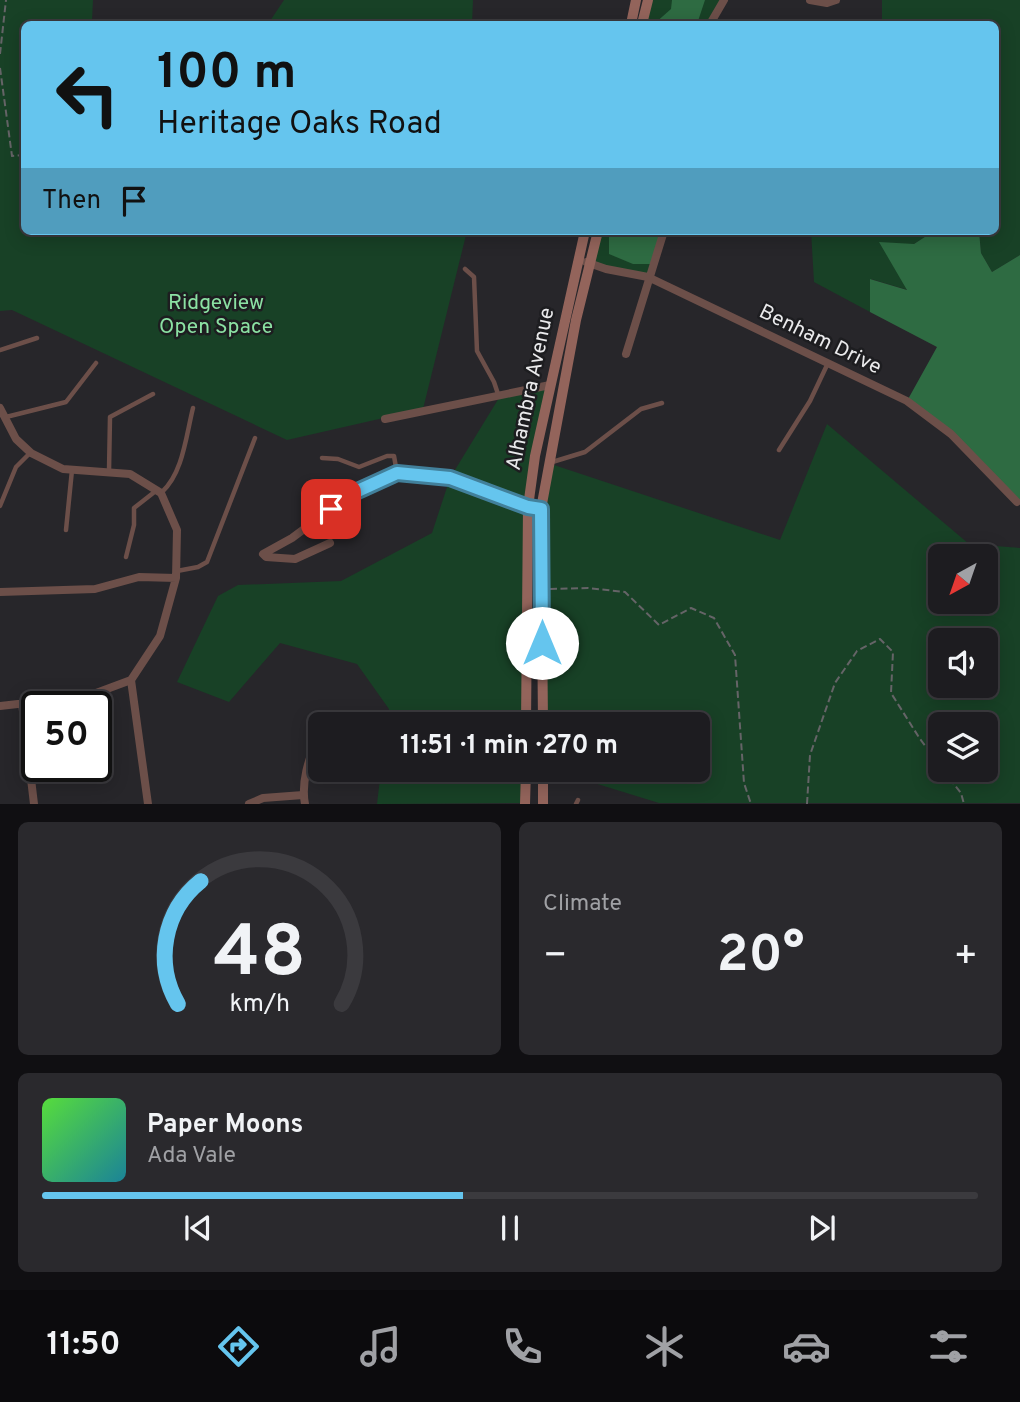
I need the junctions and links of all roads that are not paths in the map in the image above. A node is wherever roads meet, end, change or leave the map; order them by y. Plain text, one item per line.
1 (636, 0) edge
2 (648, 0) edge
3 (724, 0) edge
4 (810, 0) edge
5 (836, 0) edge
6 (632, 21) edge
7 (643, 21) edge
8 (712, 21) edge
9 (584, 235) edge
10 (597, 235) edge
11 (663, 235) edge
12 (578, 262) junction
13 (591, 262) junction
14 (465, 270) dead end
15 (648, 277) junction
16 (37, 338) dead end
17 (0, 350) edge
18 (626, 354) dead end
19 (96, 363) dead end
20 (828, 363) junction
21 (550, 385) junction
22 (153, 394) dead end
23 (498, 394) junction
24 (662, 403) dead end
25 (0, 408) edge
26 (192, 408) dead end
27 (5, 418) junction
28 (385, 419) dead end
29 (255, 438) dead end
30 (779, 450) dead end
31 (31, 453) junction
32 (322, 458) dead end
33 (548, 463) junction
34 (72, 470) junction
35 (109, 472) junction
36 (397, 473) junction
37 (159, 491) junction
38 (1017, 502) dead end
39 (0, 506) edge
40 (528, 507) junction
41 (541, 509) junction
42 (66, 530) dead end
43 (330, 543) dead end
44 (126, 558) dead end
45 (176, 575) junction
46 (0, 592) edge
47 (131, 680) junction
48 (101, 691) edge
49 (21, 703) edge
50 (0, 706) edge
51 (526, 712) edge
52 (542, 712) edge
53 (308, 769) edge
54 (31, 782) edge
55 (526, 782) edge
56 (543, 782) edge
57 (304, 799) edge
58 (34, 803) edge
59 (148, 803) edge
60 (249, 803) edge
61 (525, 803) edge
62 (543, 803) edge

1 - 6 main road
2 - 7 main road
3 - 8 street
4 - 5 street
9 - 12 main road, Alhambra Avenue
10 - 13 main road, Alhambra Avenue
11 - 15 street
12 - 13 street, Benham Drive
12 - 21 main road, Alhambra Avenue
13 - 15 street, Benham Drive
13 - 33 main road, Alhambra Avenue
14 - 23 lane
15 - 18 street
15 - 20 street, Benham Drive
16 - 17 lane
19 - 27 lane
20 - 30 lane
20 - 38 street, Benham Drive
21 - 23 street
21 - 40 main road, Alhambra Avenue
22 - 35 lane
23 - 28 street
24 - 33 lane
25 - 27 street
26 - 37 lane
27 - 31 street
29 - 45 lane
31 - 34 street
31 - 39 lane
32 - 36 lane
33 - 41 main road, Alhambra Avenue
34 - 35 street
34 - 42 lane
35 - 37 street
36 - 40 street
36 - 43 street
37 - 44 lane
37 - 45 street
40 - 41 street
40 - 51 main road, Alhambra Avenue
41 - 52 main road, Alhambra Avenue
45 - 46 street
45 - 47 street
47 - 48 street
47 - 59 street
49 - 50 street
53 - 57 street
54 - 58 street
55 - 61 main road
56 - 62 main road
57 - 60 street

